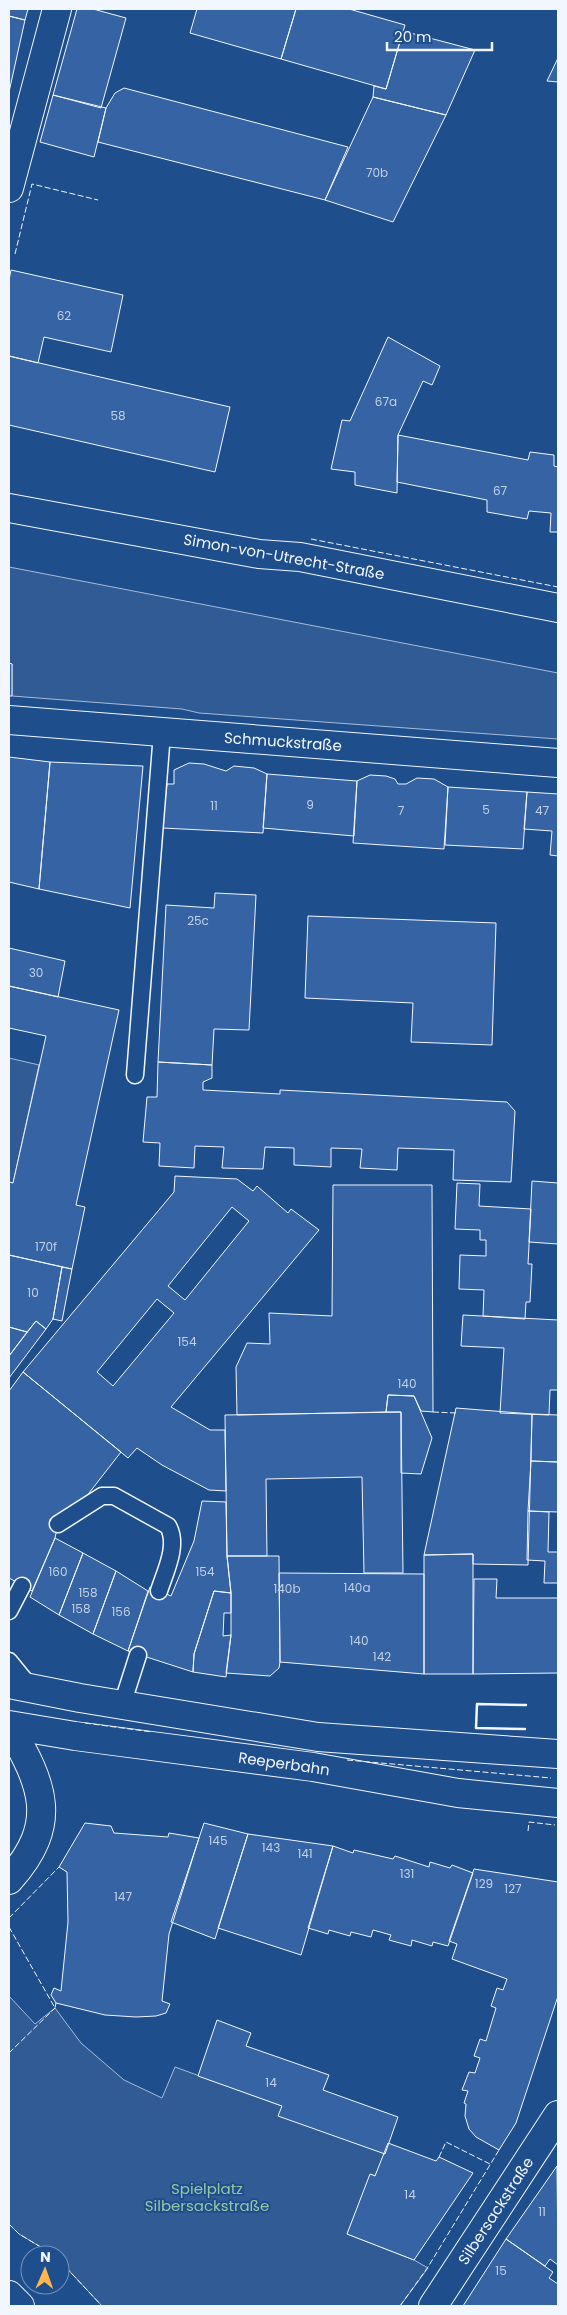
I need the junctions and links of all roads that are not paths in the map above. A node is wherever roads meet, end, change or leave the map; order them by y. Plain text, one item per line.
1 (57, 9) edge
2 (9, 188) edge
3 (9, 508) edge
4 (558, 608) edge
5 (9, 720) edge
6 (162, 733) junction
7 (558, 763) edge
8 (135, 1075) dead end
9 (58, 1524) dead end
10 (22, 1586) dead end
11 (159, 1591) dead end
12 (9, 1611) edge
13 (138, 1655) dead end
14 (9, 1661) edge
15 (20, 1686) edge
16 (122, 1704) junction
17 (9, 1726) edge
18 (558, 1754) edge
19 (558, 1803) edge
20 (9, 1880) edge
21 (558, 2115) edge
22 (9, 2295) edge
23 (20, 2306) edge
24 (433, 2306) edge

1 - 2 main road
3 - 4 main road, Simon-von-Utrecht-Straße
5 - 6 main road, Schmuckstraße
6 - 7 main road, Schmuckstraße
6 - 8 lane
9 - 11 lane
10 - 12 lane
13 - 16 lane
14 - 15 lane
15 - 16 main road
16 - 18 main road
17 - 19 main road, Reeperbahn
17 - 20 main road
21 - 24 main road, Silbersackstraße
22 - 23 main road

